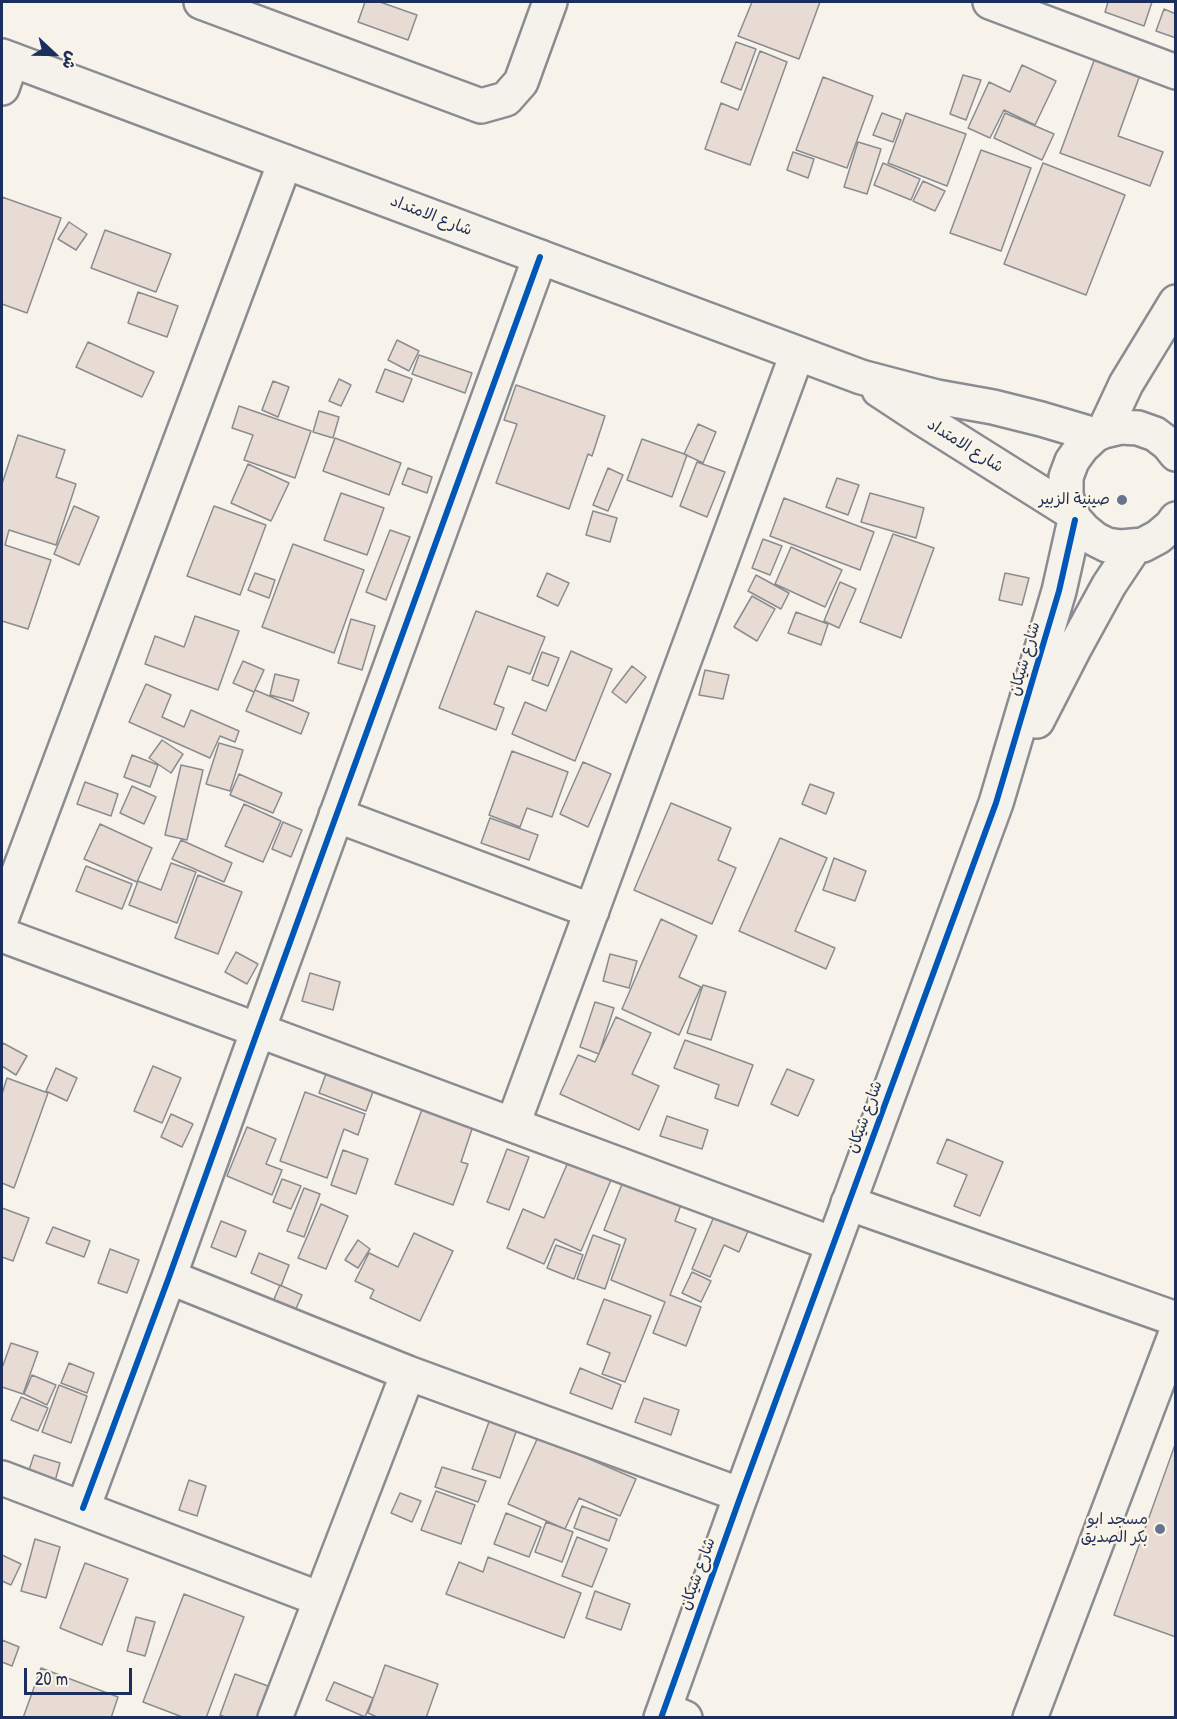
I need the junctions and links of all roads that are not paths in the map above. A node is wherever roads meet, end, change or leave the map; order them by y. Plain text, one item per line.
1 (201, 2) edge
2 (550, 2) edge
3 (990, 2) edge
4 (5, 68) edge
5 (1176, 72) edge
6 (285, 162) junction
7 (540, 257) junction
8 (1176, 302) edge
9 (797, 354) junction
10 (861, 377) junction
11 (1100, 433) junction
12 (1176, 454) edge
13 (1073, 516) junction
14 (1176, 519) edge
15 (1139, 545) junction
16 (1176, 548) edge
17 (996, 803) junction
18 (336, 815) junction
19 (592, 911) junction
20 (2, 917) edge
21 (2, 935) edge
22 (258, 1030) junction
23 (513, 1124) junction
24 (848, 1203) junction
25 (833, 1244) junction
26 (169, 1277) junction
27 (1176, 1319) edge
28 (1176, 1333) edge
29 (408, 1373) junction
30 (2, 1478) edge
31 (741, 1495) junction
32 (83, 1508) junction
33 (320, 1599) junction
34 (670, 1715) edge
35 (275, 1718) edge
36 (1030, 1718) edge

1 - 2 street
3 - 5 street
4 - 6 street, شارع الامتداد
6 - 7 street, شارع الامتداد
6 - 20 street
7 - 9 street, شارع الامتداد
7 - 18 street
8 - 11 street
9 - 10 street, شارع الامتداد
9 - 19 street
10 - 11 street, شارع الامتداد
10 - 13 street, شارع الامتداد
11 - 12 street
11 - 13 street
13 - 15 street, شارع الامتداد
13 - 17 street, شارع شيكان
14 - 15 street
15 - 16 street
15 - 17 street, شارع شيكان
17 - 24 street, شارع شيكان
18 - 19 street
18 - 22 street
19 - 23 street
21 - 22 street
22 - 23 street
22 - 26 street
23 - 25 street
24 - 25 street, شارع شيكان
24 - 27 street
25 - 31 street, شارع شيكان
26 - 29 street
26 - 32 street
28 - 36 street
29 - 31 street
29 - 33 street
30 - 32 street
31 - 34 street, شارع شيكان
32 - 33 street
33 - 35 street

